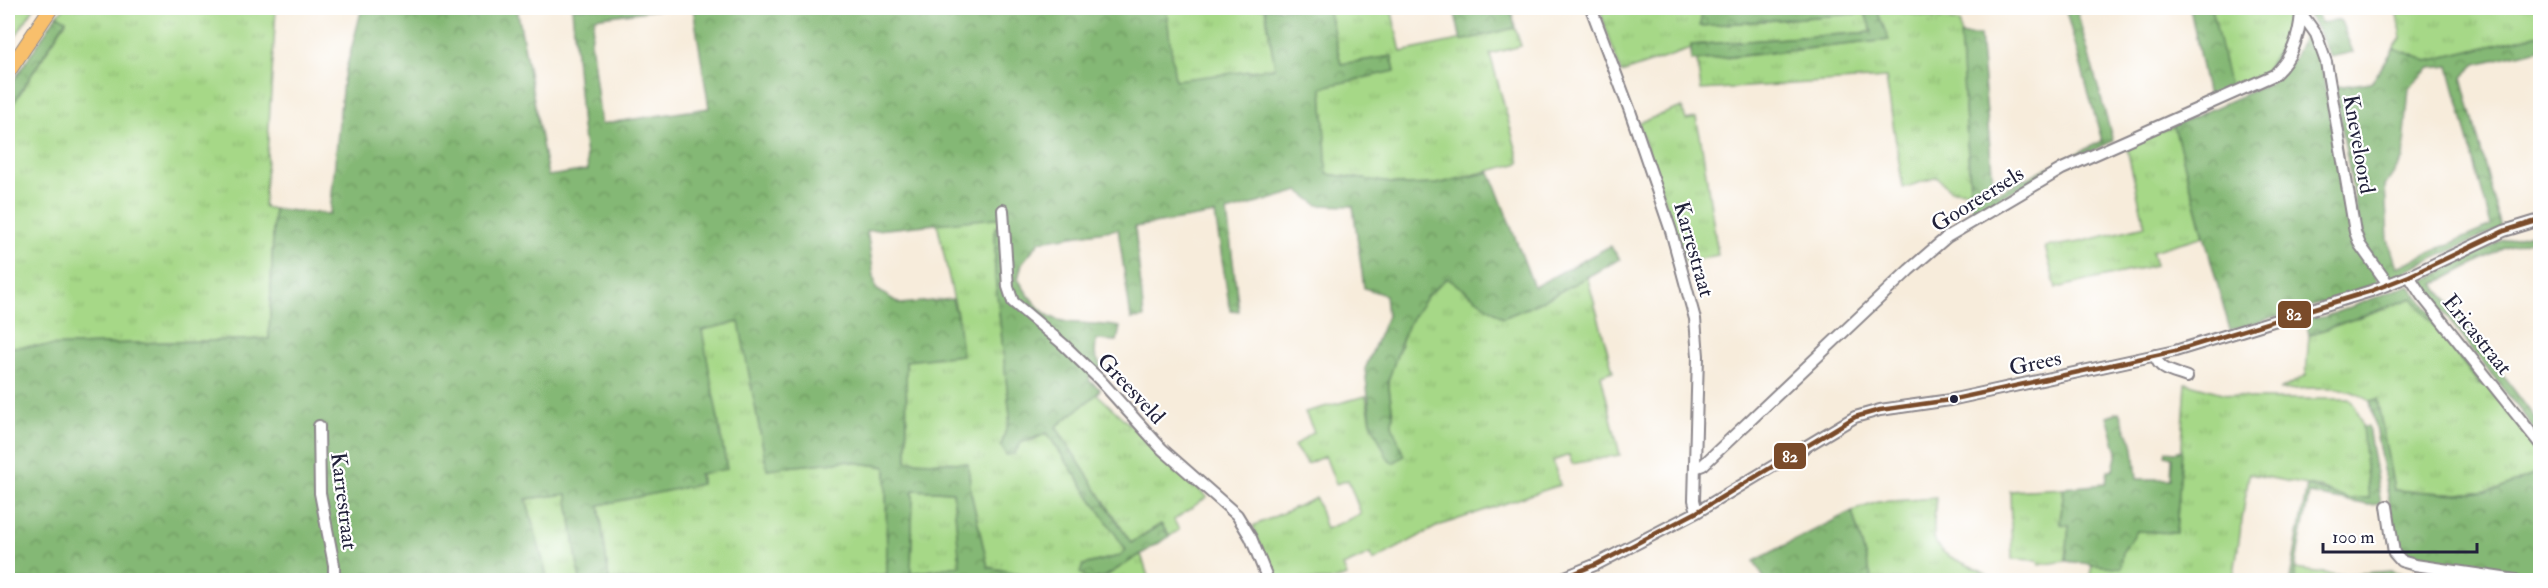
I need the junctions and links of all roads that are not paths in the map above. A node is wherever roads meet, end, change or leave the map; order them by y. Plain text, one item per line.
1 (51, 8) edge
2 (1591, 8) edge
3 (2299, 10) edge
4 (8, 72) edge
5 (1003, 210) dead end
6 (2541, 220) edge
7 (2409, 276) junction
8 (2388, 284) junction
9 (2155, 355) junction
10 (2187, 377) dead end
11 (319, 426) dead end
12 (2541, 444) edge
13 (1695, 468) junction
14 (2387, 506) dead end
15 (1697, 512) junction
16 (334, 580) edge
17 (1268, 580) edge
18 (1558, 580) edge
19 (2516, 580) edge

1 - 4 main road
2 - 13 street, Karrestraat
3 - 8 street, Kneveloord
3 - 13 street, Gooreersels
5 - 17 street, Greesveld
6 - 7 street, Grees
7 - 8 street, Grees
7 - 12 street, Ericastraat
8 - 9 street, Grees
9 - 10 street
9 - 15 street, Grees
11 - 16 street, Karrestraat
13 - 15 street, Karrestraat
14 - 19 street
15 - 18 street, Grees

